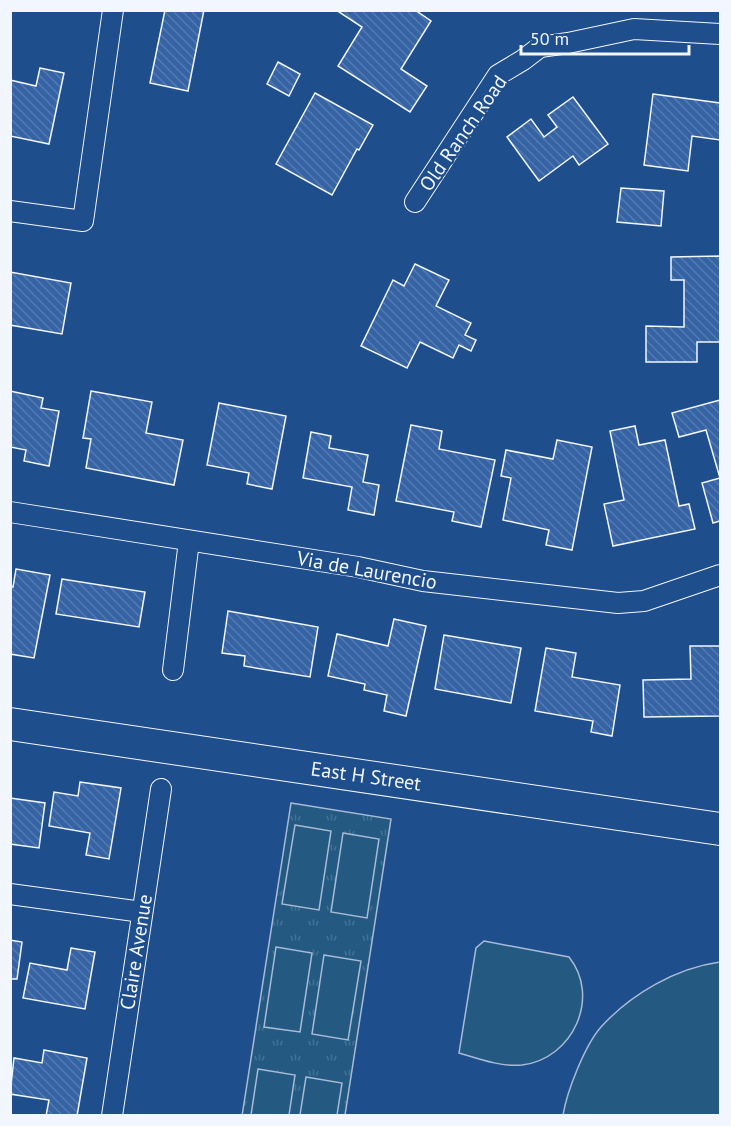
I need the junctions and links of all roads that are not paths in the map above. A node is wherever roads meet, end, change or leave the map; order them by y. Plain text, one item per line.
1 (113, 10) edge
2 (720, 34) edge
3 (415, 202) dead end
4 (10, 211) edge
5 (10, 512) edge
6 (189, 541) junction
7 (720, 575) edge
8 (174, 670) dead end
9 (10, 724) edge
10 (161, 789) dead end
11 (720, 829) edge
12 (10, 894) edge
13 (142, 912) junction
14 (112, 1116) edge

1 - 4 street
2 - 3 street, Old Ranch Road
5 - 6 street, Via de Laurencio
6 - 7 street, Via de Laurencio
6 - 8 street
9 - 11 main road, East H Street
10 - 13 street, Claire Avenue
12 - 13 street
13 - 14 street, Claire Avenue

